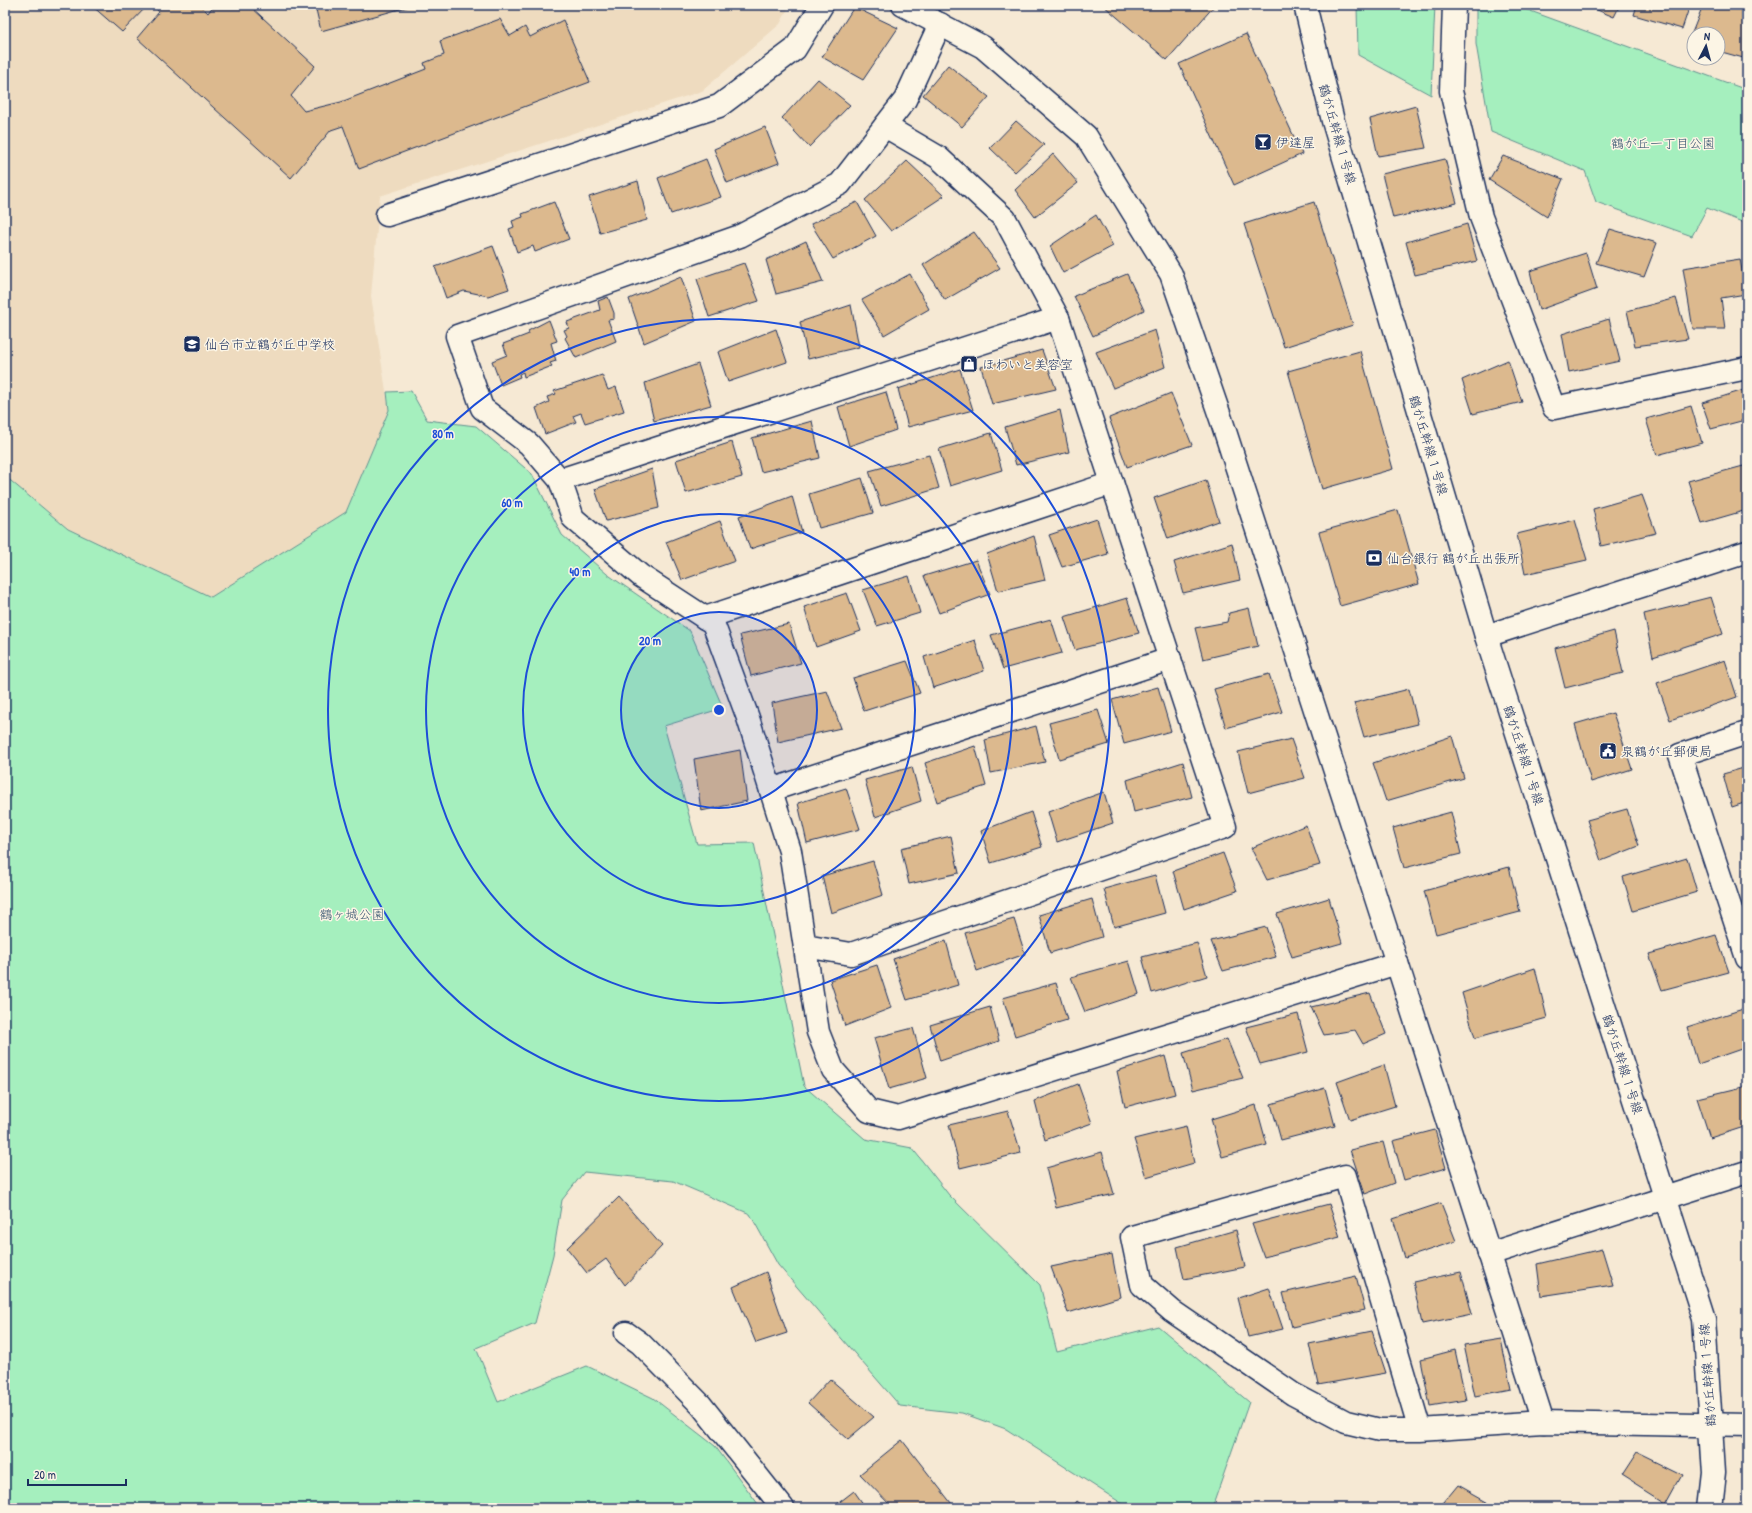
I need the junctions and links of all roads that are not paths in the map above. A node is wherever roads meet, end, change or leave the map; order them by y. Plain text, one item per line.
1 (822, 5) edge
2 (903, 5) edge
3 (1305, 5) edge
4 (1454, 5) edge
5 (940, 24) junction
6 (885, 126) junction
7 (387, 215) dead end
8 (1058, 318) junction
9 (1747, 368) edge
10 (560, 480) junction
11 (1112, 483) junction
12 (1747, 552) edge
13 (705, 618) junction
14 (1486, 636) junction
15 (1170, 659) junction
16 (1747, 733) edge
17 (771, 790) junction
18 (805, 946) junction
19 (1747, 958) edge
20 (1397, 963) junction
21 (1747, 1172) edge
22 (1666, 1198) junction
23 (1489, 1254) junction
24 (626, 1333) dead end
25 (1543, 1422) junction
26 (1710, 1426) junction
27 (1747, 1426) edge
28 (1420, 1430) junction
29 (783, 1508) edge
30 (1710, 1508) edge

1 - 7 street
2 - 5 street
3 - 14 street, 鶴が丘幹線１号線
4 - 9 street
5 - 6 street
5 - 20 street
6 - 8 street
6 - 10 street
8 - 10 street
8 - 11 street
10 - 13 street
11 - 13 street
11 - 15 street
12 - 14 street
13 - 17 street
14 - 22 street, 鶴が丘幹線１号線
15 - 17 street
15 - 18 street
16 - 19 street
17 - 18 street
18 - 20 street
20 - 23 street
21 - 22 street
22 - 23 street
22 - 26 street, 鶴が丘幹線１号線
23 - 25 street
24 - 29 street
25 - 26 street
25 - 28 street
26 - 27 street
26 - 30 street, 鶴が丘幹線１号線
28 - 28 street

